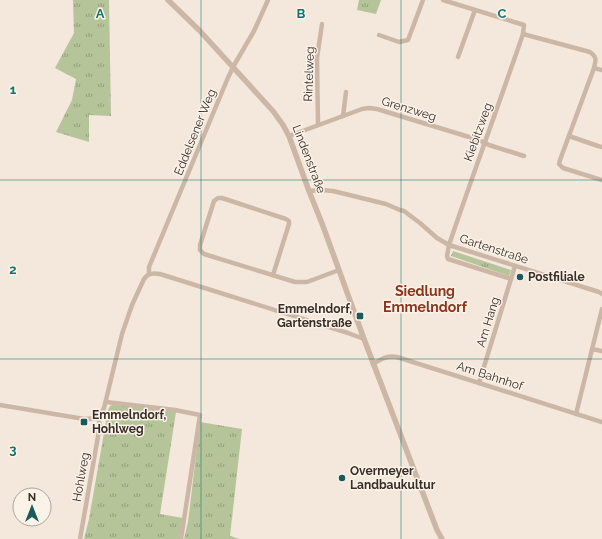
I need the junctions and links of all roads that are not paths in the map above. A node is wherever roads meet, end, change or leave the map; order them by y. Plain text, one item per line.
1 (168, 0) edge
2 (268, 0) edge
3 (423, 0) edge
4 (443, 0) edge
5 (475, 10) junction
6 (322, 24) dead end
7 (523, 34) junction
8 (379, 36) dead end
9 (458, 57) dead end
10 (233, 67) junction
11 (594, 68) junction
12 (602, 70) edge
13 (346, 92) dead end
14 (343, 116) junction
15 (318, 125) junction
16 (289, 136) junction
17 (569, 136) junction
18 (484, 142) junction
19 (602, 147) edge
20 (524, 156) dead end
21 (602, 180) edge
22 (309, 191) junction
23 (449, 245) junction
24 (515, 266) junction
25 (338, 270) junction
26 (149, 274) junction
27 (273, 275) junction
28 (511, 279) junction
29 (602, 294) edge
30 (602, 309) edge
31 (364, 339) junction
32 (592, 349) junction
33 (602, 351) edge
34 (373, 364) junction
35 (479, 383) junction
36 (106, 402) junction
37 (0, 405) edge
38 (576, 414) junction
39 (98, 418) junction
40 (602, 422) edge
41 (80, 539) edge
42 (181, 539) edge
43 (442, 539) edge

1 - 10 street, Lindenstraße
2 - 10 street, Eddelsener Weg
3 - 8 street
4 - 5 street
5 - 7 street, Kiebitzweg
5 - 9 street
6 - 15 street, Rintelweg
7 - 11 street
7 - 18 street, Kiebitzweg
10 - 16 street, Lindenstraße
10 - 26 street, Eddelsener Weg
11 - 12 street
11 - 17 street
13 - 14 street
14 - 15 street, Grenzweg
14 - 18 street, Grenzweg
15 - 16 street, Grenzweg
16 - 22 street, Lindenstraße
17 - 19 street
17 - 21 street
18 - 20 street, Grenzweg
18 - 23 street, Kiebitzweg
22 - 23 street, Gartenstraße
22 - 25 street, Lindenstraße
23 - 24 street, Gartenstraße
23 - 28 street, Gartenstraße
24 - 28 street, Am Hang
24 - 29 street, Gartenstraße
25 - 27 street
25 - 31 street, Lindenstraße
26 - 31 street
26 - 36 street, Eddelsener Weg
27 - 27 street
28 - 35 street, Am Hang
30 - 32 street
31 - 34 street, Lindenstraße
32 - 33 street
32 - 38 street
34 - 35 street, Am Bahnhof
34 - 43 street, Lindenstraße
35 - 38 street, Am Bahnhof
36 - 39 street, Eddelsener Weg
36 - 42 street
37 - 39 street
38 - 40 street, Am Bahnhof
39 - 41 street, Hohlweg

